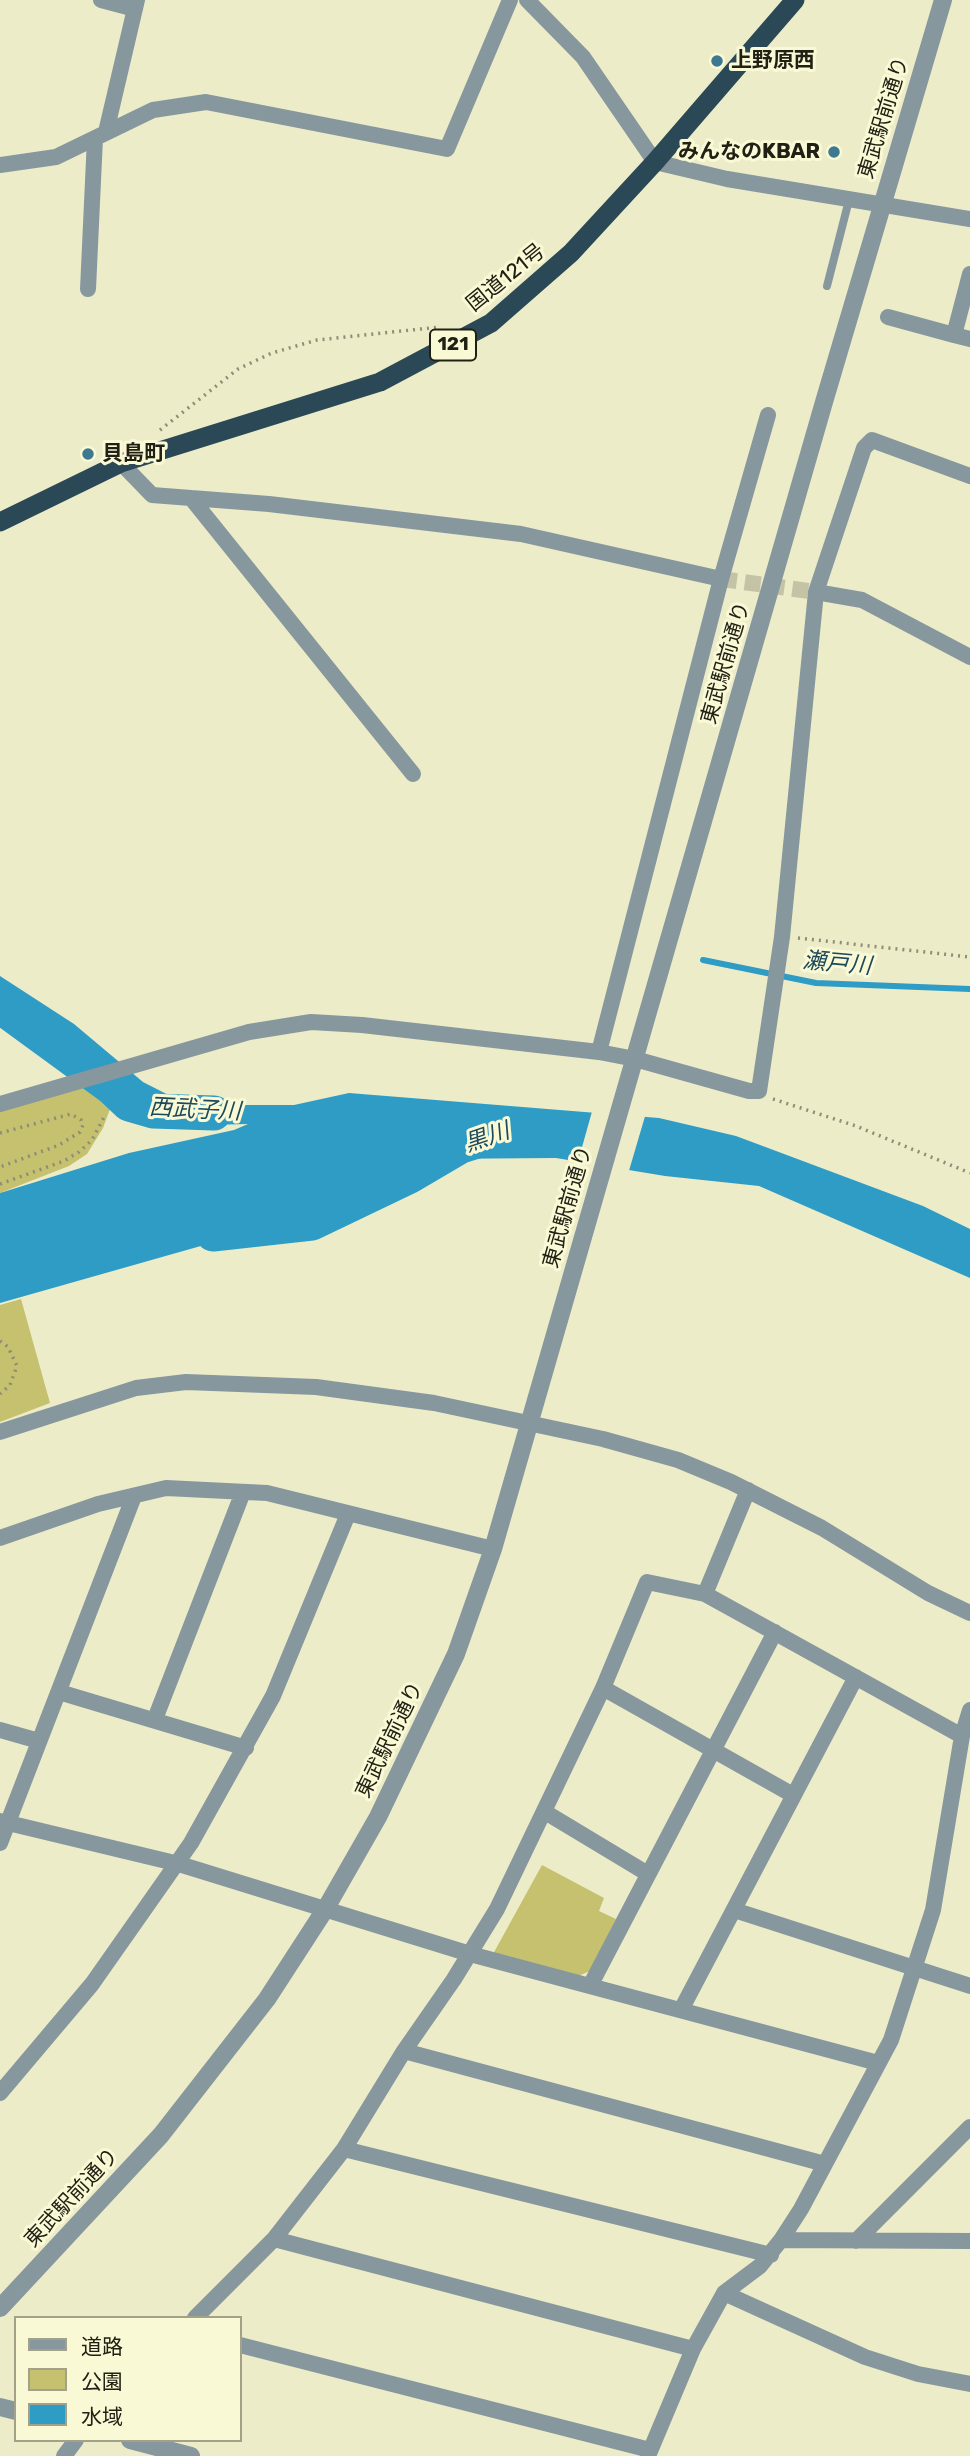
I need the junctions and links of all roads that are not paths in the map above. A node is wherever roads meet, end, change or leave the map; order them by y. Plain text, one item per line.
1 (101, 0) edge
2 (510, 0) edge
3 (527, 0) edge
4 (795, 0) edge
5 (943, 0) edge
6 (136, 5) edge
7 (101, 135) junction
8 (655, 162) junction
9 (0, 165) edge
10 (849, 200) junction
11 (881, 206) junction
12 (970, 219) edge
13 (970, 274) edge
14 (827, 286) dead end
15 (88, 289) dead end
16 (888, 317) dead end
17 (954, 335) junction
18 (970, 340) edge
19 (768, 415) dead end
20 (121, 463) junction
21 (970, 476) edge
22 (191, 498) junction
23 (0, 522) edge
24 (721, 579) junction
25 (816, 592) junction
26 (970, 657) edge
27 (412, 774) dead end
28 (598, 1052) junction
29 (633, 1067) junction
30 (0, 1104) edge
31 (531, 1416) junction
32 (0, 1432) edge
33 (748, 1490) junction
34 (243, 1492) junction
35 (134, 1496) junction
36 (348, 1514) junction
37 (0, 1538) edge
38 (493, 1549) junction
39 (705, 1594) junction
40 (970, 1613) edge
41 (775, 1632) junction
42 (856, 1677) junction
43 (603, 1688) junction
44 (59, 1692) junction
45 (970, 1710) edge
46 (155, 1719) junction
47 (0, 1730) edge
48 (962, 1736) junction
49 (39, 1741) junction
50 (246, 1748) junction
51 (712, 1750) junction
52 (793, 1795) junction
53 (545, 1812) junction
54 (4, 1821) edge
55 (0, 1843) edge
56 (178, 1864) junction
57 (648, 1874) junction
58 (326, 1908) junction
59 (734, 1910) junction
60 (470, 1954) junction
61 (915, 1966) junction
62 (590, 1986) junction
63 (970, 1986) edge
64 (681, 2010) junction
65 (404, 2051) junction
66 (878, 2063) junction
67 (0, 2093) edge
68 (970, 2127) edge
69 (344, 2149) junction
70 (825, 2164) junction
71 (274, 2239) junction
72 (781, 2240) junction
73 (856, 2241) junction
74 (970, 2241) edge
75 (771, 2255) junction
76 (724, 2293) junction
77 (0, 2308) edge
78 (197, 2316) edge
79 (242, 2346) edge
80 (693, 2348) junction
81 (970, 2384) edge
82 (138, 2442) edge
83 (649, 2453) edge
84 (191, 2456) edge

1 - 6 street
2 - 7 street
3 - 8 street
4 - 8 highway, 国道121号 / 121
5 - 11 street, 東武駅前通り
6 - 7 street
7 - 9 street
7 - 15 street
8 - 10 street
8 - 20 highway, 国道121号 / 121
10 - 11 street
10 - 14 lane
11 - 12 street
11 - 29 street, 東武駅前通り
13 - 17 street
16 - 17 street
17 - 18 street
19 - 24 street
20 - 22 street
20 - 23 highway, 国道121号 / 121
21 - 25 street
22 - 24 street
22 - 27 street
24 - 28 street
25 - 26 street
25 - 29 street
28 - 29 street
28 - 30 street
29 - 31 street, 東武駅前通り
31 - 32 street
31 - 33 street
31 - 38 street, 東武駅前通り
33 - 39 street
33 - 40 street
34 - 35 street
34 - 36 street
34 - 46 street
35 - 37 street
35 - 44 street
36 - 38 street
36 - 50 street
38 - 58 street, 東武駅前通り
39 - 41 street
39 - 43 street
41 - 42 street
41 - 51 street
42 - 48 street
42 - 52 street
43 - 51 street
43 - 53 street
44 - 46 street
44 - 49 street
45 - 48 street
46 - 50 street
47 - 49 street
48 - 61 street
49 - 54 street
50 - 56 street
51 - 52 street
51 - 57 street
52 - 59 street
53 - 57 street
53 - 60 street
54 - 55 street
54 - 56 street
56 - 58 street
56 - 67 street
57 - 62 street
58 - 60 street
58 - 77 street, 東武駅前通り
59 - 61 street
59 - 64 street
60 - 62 street
60 - 65 street
61 - 63 street
61 - 66 street
62 - 64 street
64 - 66 street
65 - 69 street
65 - 70 street
66 - 70 street
68 - 73 street
69 - 71 street
69 - 75 street
70 - 72 street
71 - 78 street
71 - 80 street
72 - 73 street
72 - 75 street
73 - 74 street
75 - 76 street
76 - 80 street
76 - 81 street
79 - 83 street
80 - 83 street
82 - 84 street

